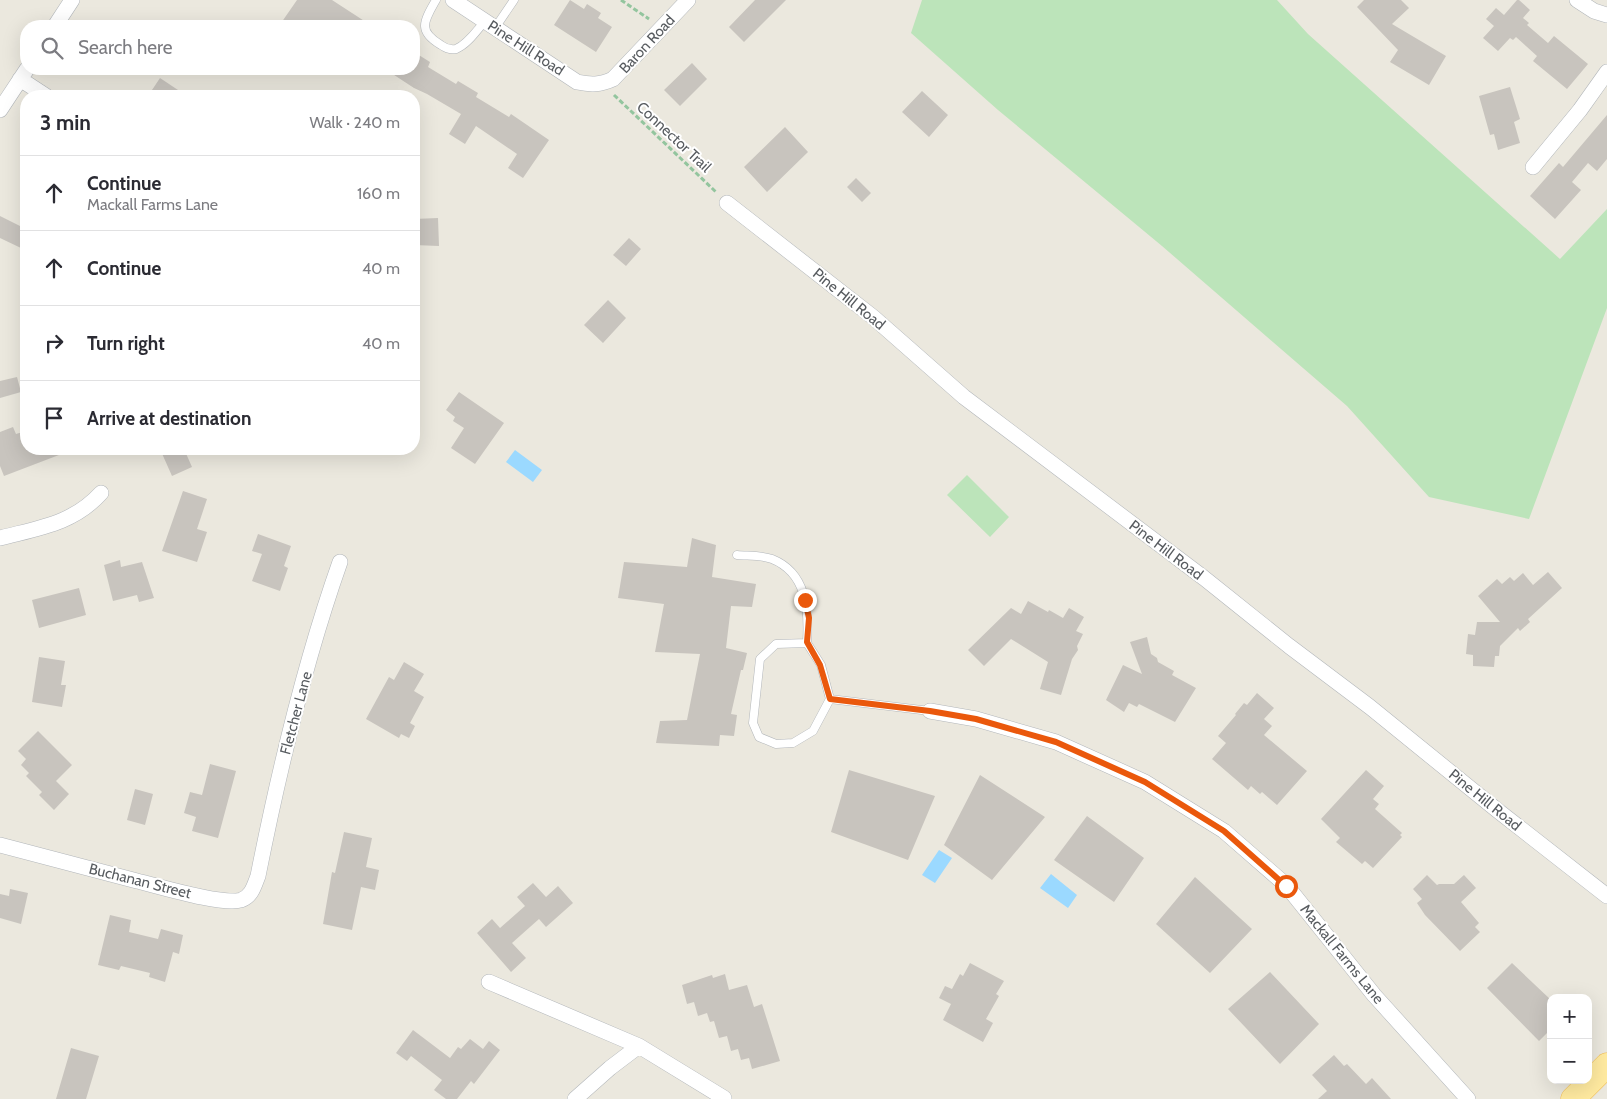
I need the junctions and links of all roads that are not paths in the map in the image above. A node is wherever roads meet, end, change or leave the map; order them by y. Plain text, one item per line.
1 (72, 0) edge
2 (436, 0) edge
3 (453, 0) edge
4 (514, 0) edge
5 (688, 0) edge
6 (1577, 0) edge
7 (1607, 15) edge
8 (59, 20) edge
9 (490, 24) junction
10 (1607, 72) edge
11 (23, 75) edge
12 (25, 75) edge
13 (602, 84) joint
14 (40, 90) edge
15 (0, 110) edge
16 (1533, 166) dead end
17 (729, 205) road end
18 (101, 493) dead end
19 (0, 538) edge
20 (737, 555) dead end
21 (340, 562) dead end
22 (807, 642) junction
23 (830, 699) junction
24 (930, 711) joint
25 (0, 845) edge
26 (260, 866) joint
27 (1607, 896) edge
28 (489, 982) dead end
29 (638, 1046) junction
30 (1607, 1065) edge
31 (724, 1098) edge
32 (575, 1099) edge
33 (1468, 1099) edge
34 (1573, 1099) edge

1 - 8 street
2 - 9 lane
3 - 9 street, Pine Hill Road
4 - 9 lane
5 - 13 street, Baron Road
6 - 7 street
9 - 13 street, Pine Hill Road
10 - 16 street
11 - 15 street
12 - 14 street
17 - 27 street, Pine Hill Road
18 - 19 street
20 - 22 lane
21 - 26 street, Fletcher Lane
22 - 23 lane
22 - 23 lane
23 - 24 lane
24 - 33 street, Mackall Farms Lane
25 - 26 street, Buchanan Street
28 - 29 street
29 - 31 street
29 - 32 street
30 - 34 main road

